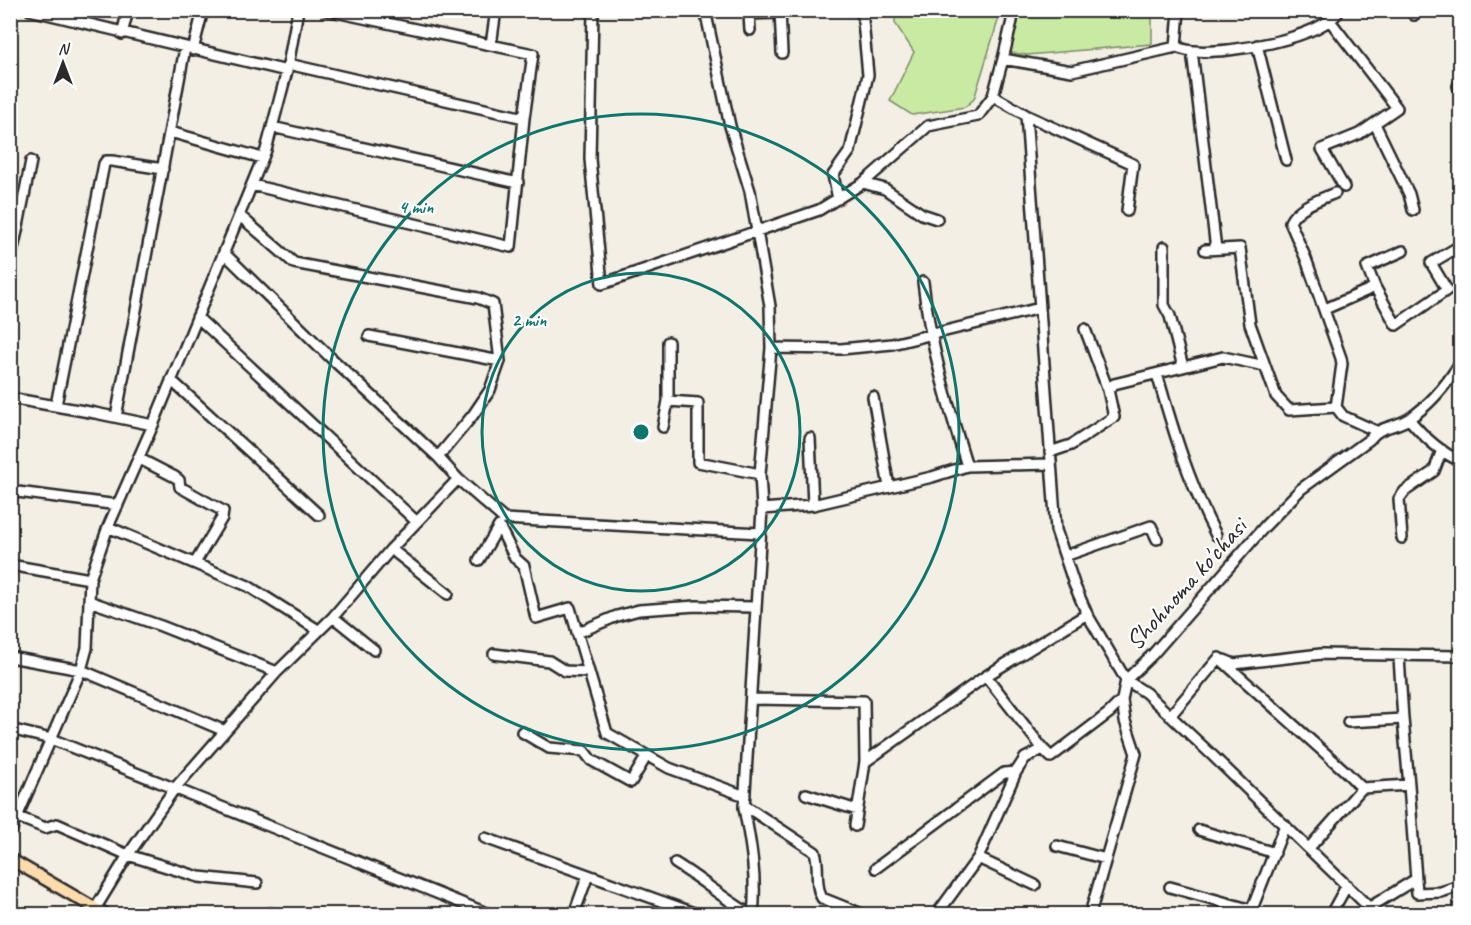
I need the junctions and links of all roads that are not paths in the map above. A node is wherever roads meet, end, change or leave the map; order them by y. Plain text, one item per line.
1 (30, 10) edge
2 (128, 10) edge
3 (203, 10) edge
4 (298, 10) edge
5 (326, 10) edge
6 (496, 10) edge
7 (593, 10) edge
8 (705, 10) edge
9 (862, 10) edge
10 (1011, 10) edge
11 (1179, 10) edge
12 (1340, 10) edge
13 (780, 12) edge
14 (1330, 22) junction
15 (750, 30) dead end
16 (122, 34) junction
17 (491, 45) junction
18 (1257, 45) junction
19 (1176, 47) junction
20 (189, 49) junction
21 (1192, 51) junction
22 (782, 53) dead end
23 (1004, 59) junction
24 (288, 68) junction
25 (993, 96) junction
26 (1026, 115) junction
27 (524, 118) junction
28 (1375, 124) junction
29 (272, 127) junction
30 (170, 132) junction
31 (262, 158) junction
32 (1286, 160) dead end
33 (31, 161) dead end
34 (163, 170) junction
35 (518, 183) junction
36 (863, 183) junction
37 (252, 185) junction
38 (1344, 187) dead end
39 (1335, 193) dead end
40 (838, 200) junction
41 (1413, 210) dead end
42 (1127, 211) dead end
43 (240, 216) junction
44 (937, 219) dead end
45 (14, 231) edge
46 (756, 232) junction
47 (1461, 246) edge
48 (1164, 247) dead end
49 (1216, 249) junction
50 (1205, 250) dead end
51 (1403, 251) dead end
52 (224, 253) junction
53 (10, 262) edge
54 (922, 282) dead end
55 (1375, 287) junction
56 (1040, 308) junction
57 (1324, 309) junction
58 (196, 316) junction
59 (1084, 329) dead end
60 (930, 335) junction
61 (369, 336) dead end
62 (668, 342) dead end
63 (771, 348) junction
64 (500, 361) junction
65 (1461, 363) edge
66 (1265, 366) junction
67 (1183, 367) junction
68 (1157, 374) junction
69 (171, 380) junction
70 (1108, 390) junction
71 (873, 397) dead end
72 (10, 398) edge
73 (668, 401) junction
74 (56, 405) junction
75 (1336, 407) junction
76 (116, 417) junction
77 (1409, 419) junction
78 (153, 425) junction
79 (663, 427) dead end
80 (1376, 431) junction
81 (810, 438) dead end
82 (1443, 450) junction
83 (1050, 452) junction
84 (138, 458) junction
85 (438, 458) junction
86 (1461, 461) edge
87 (1051, 464) junction
88 (967, 466) junction
89 (760, 474) junction
90 (459, 479) junction
91 (889, 487) junction
92 (10, 491) edge
93 (118, 505) junction
94 (813, 505) junction
95 (762, 509) junction
96 (319, 515) dead end
97 (417, 522) junction
98 (501, 522) junction
99 (108, 527) junction
100 (760, 533) junction
101 (1216, 535) dead end
102 (1402, 538) dead end
103 (1157, 539) dead end
104 (391, 549) junction
105 (1065, 556) junction
106 (479, 560) dead end
107 (195, 563) junction
108 (10, 565) edge
109 (90, 579) junction
110 (448, 594) dead end
111 (89, 601) junction
112 (754, 606) junction
113 (1087, 614) junction
114 (333, 617) junction
115 (318, 630) junction
116 (578, 633) junction
117 (374, 650) dead end
118 (494, 654) dead end
119 (1461, 656) edge
120 (10, 657) edge
121 (1399, 657) junction
122 (1219, 658) junction
123 (81, 670) junction
124 (277, 672) junction
125 (589, 672) junction
126 (986, 676) junction
127 (1126, 681) junction
128 (751, 699) junction
129 (1122, 700) junction
130 (1170, 716) junction
131 (1403, 719) junction
132 (1348, 722) dead end
133 (10, 729) edge
134 (225, 730) junction
135 (522, 732) dead end
136 (51, 739) junction
137 (1043, 749) junction
138 (646, 757) junction
139 (865, 762) junction
140 (1016, 772) junction
141 (1409, 785) junction
142 (175, 788) junction
143 (1362, 788) junction
144 (806, 794) dead end
145 (745, 801) junction
146 (857, 810) junction
147 (18, 817) junction
148 (1285, 825) junction
149 (855, 826) dead end
150 (1199, 830) dead end
151 (10, 833) edge
152 (485, 838) dead end
153 (1057, 846) dead end
154 (1309, 848) junction
155 (1275, 853) junction
156 (128, 855) junction
157 (978, 858) junction
158 (10, 859) edge
159 (1106, 859) junction
160 (675, 863) dead end
161 (876, 868) dead end
162 (588, 875) junction
163 (1416, 879) junction
164 (257, 884) dead end
165 (1035, 885) dead end
166 (1347, 885) junction
167 (1461, 886) edge
168 (1170, 887) dead end
169 (1373, 911) edge
170 (100, 912) edge
171 (1251, 912) edge
172 (489, 915) edge
173 (574, 915) edge
174 (697, 915) edge
175 (751, 915) edge
176 (862, 915) edge
177 (937, 915) edge
178 (1090, 915) edge
179 (1331, 915) edge

1 - 16 street
2 - 16 street
3 - 20 street
4 - 24 street
5 - 17 street
6 - 17 street
7 - 46 street
8 - 46 street
9 - 40 street
10 - 23 street
11 - 19 street
12 - 14 street
13 - 15 street
13 - 22 street
14 - 18 street
14 - 28 street
16 - 20 street
17 - 27 street
18 - 21 street
18 - 32 street
19 - 21 street
19 - 23 street
20 - 24 street
20 - 30 street
21 - 49 street
23 - 25 street
24 - 27 street
24 - 29 street
25 - 26 street
25 - 36 street
26 - 42 street
26 - 56 street
27 - 35 street
28 - 38 street
28 - 41 street
29 - 31 street
29 - 35 street
30 - 31 street
30 - 34 street
31 - 37 street
33 - 45 street
34 - 74 street
34 - 76 street
35 - 37 street
36 - 40 street
36 - 44 street
37 - 43 street
39 - 57 street
40 - 46 street
43 - 52 street
43 - 64 street
45 - 53 street
46 - 63 street
47 - 55 street
48 - 67 street
49 - 50 street
49 - 66 street
51 - 55 street
52 - 58 street
52 - 85 street
54 - 60 street
55 - 57 street
56 - 60 street
56 - 83 street
57 - 75 street
58 - 69 street
58 - 97 street
59 - 70 street
60 - 63 street
60 - 88 street
61 - 64 street
62 - 73 street
63 - 89 street
64 - 85 street
65 - 77 street, Shohnoma ko'chasi
66 - 67 street
66 - 75 street
67 - 68 street
68 - 70 street
68 - 101 street
69 - 78 street
69 - 96 street
70 - 83 street
71 - 91 street
72 - 74 street
73 - 79 street
73 - 89 street
74 - 76 street
75 - 80 street
76 - 78 street
77 - 80 street, Shohnoma ko'chasi
77 - 82 street
78 - 84 street
80 - 127 street, Shohnoma ko'chasi
81 - 94 street
82 - 86 street
82 - 102 street
83 - 87 street
84 - 93 street
84 - 107 street
85 - 90 street
87 - 88 street
87 - 105 street
88 - 91 street
89 - 95 street
90 - 97 street
90 - 98 street
91 - 94 street
92 - 93 street
93 - 99 street
94 - 95 street
95 - 100 street
97 - 104 street
98 - 100 street
98 - 106 street
98 - 116 street
99 - 107 street
99 - 109 street
100 - 112 street
103 - 105 street
104 - 110 street
104 - 114 street
105 - 113 street
107 - 115 street
108 - 109 street
109 - 111 street
111 - 123 street
111 - 124 street
112 - 116 street
112 - 128 street
113 - 126 street
113 - 127 street
114 - 115 street
114 - 117 street
115 - 124 street
116 - 125 street
118 - 125 street
119 - 121 street
120 - 123 street
121 - 122 street
121 - 131 street
122 - 130 street
122 - 143 street
123 - 134 street
123 - 136 street
124 - 134 street
125 - 138 street
126 - 137 street
126 - 139 street
127 - 129 street, Shohnoma ko'chasi
127 - 130 street
128 - 139 street
128 - 145 street
129 - 137 street
129 - 159 street, Shohnoma ko'chasi
130 - 148 street
131 - 132 street
131 - 141 street
133 - 136 street
134 - 142 street
135 - 138 street
136 - 142 street
136 - 147 street
137 - 140 street
138 - 145 street
139 - 146 street
140 - 157 street
140 - 161 street
141 - 143 street
141 - 163 street
142 - 156 street
142 - 172 street
143 - 154 street
144 - 146 street
145 - 175 street
145 - 176 street
146 - 149 street
147 - 151 street
147 - 156 street
148 - 154 street
148 - 155 street
150 - 155 street
152 - 162 street
153 - 159 street
154 - 166 street
155 - 171 street
156 - 164 street
156 - 170 street
157 - 165 street
157 - 177 street
158 - 170 main road
159 - 178 street, Shohnoma ko'chasi
160 - 175 street
162 - 173 street
162 - 174 street
163 - 167 street
163 - 169 street
166 - 169 street
166 - 179 street
168 - 171 street

